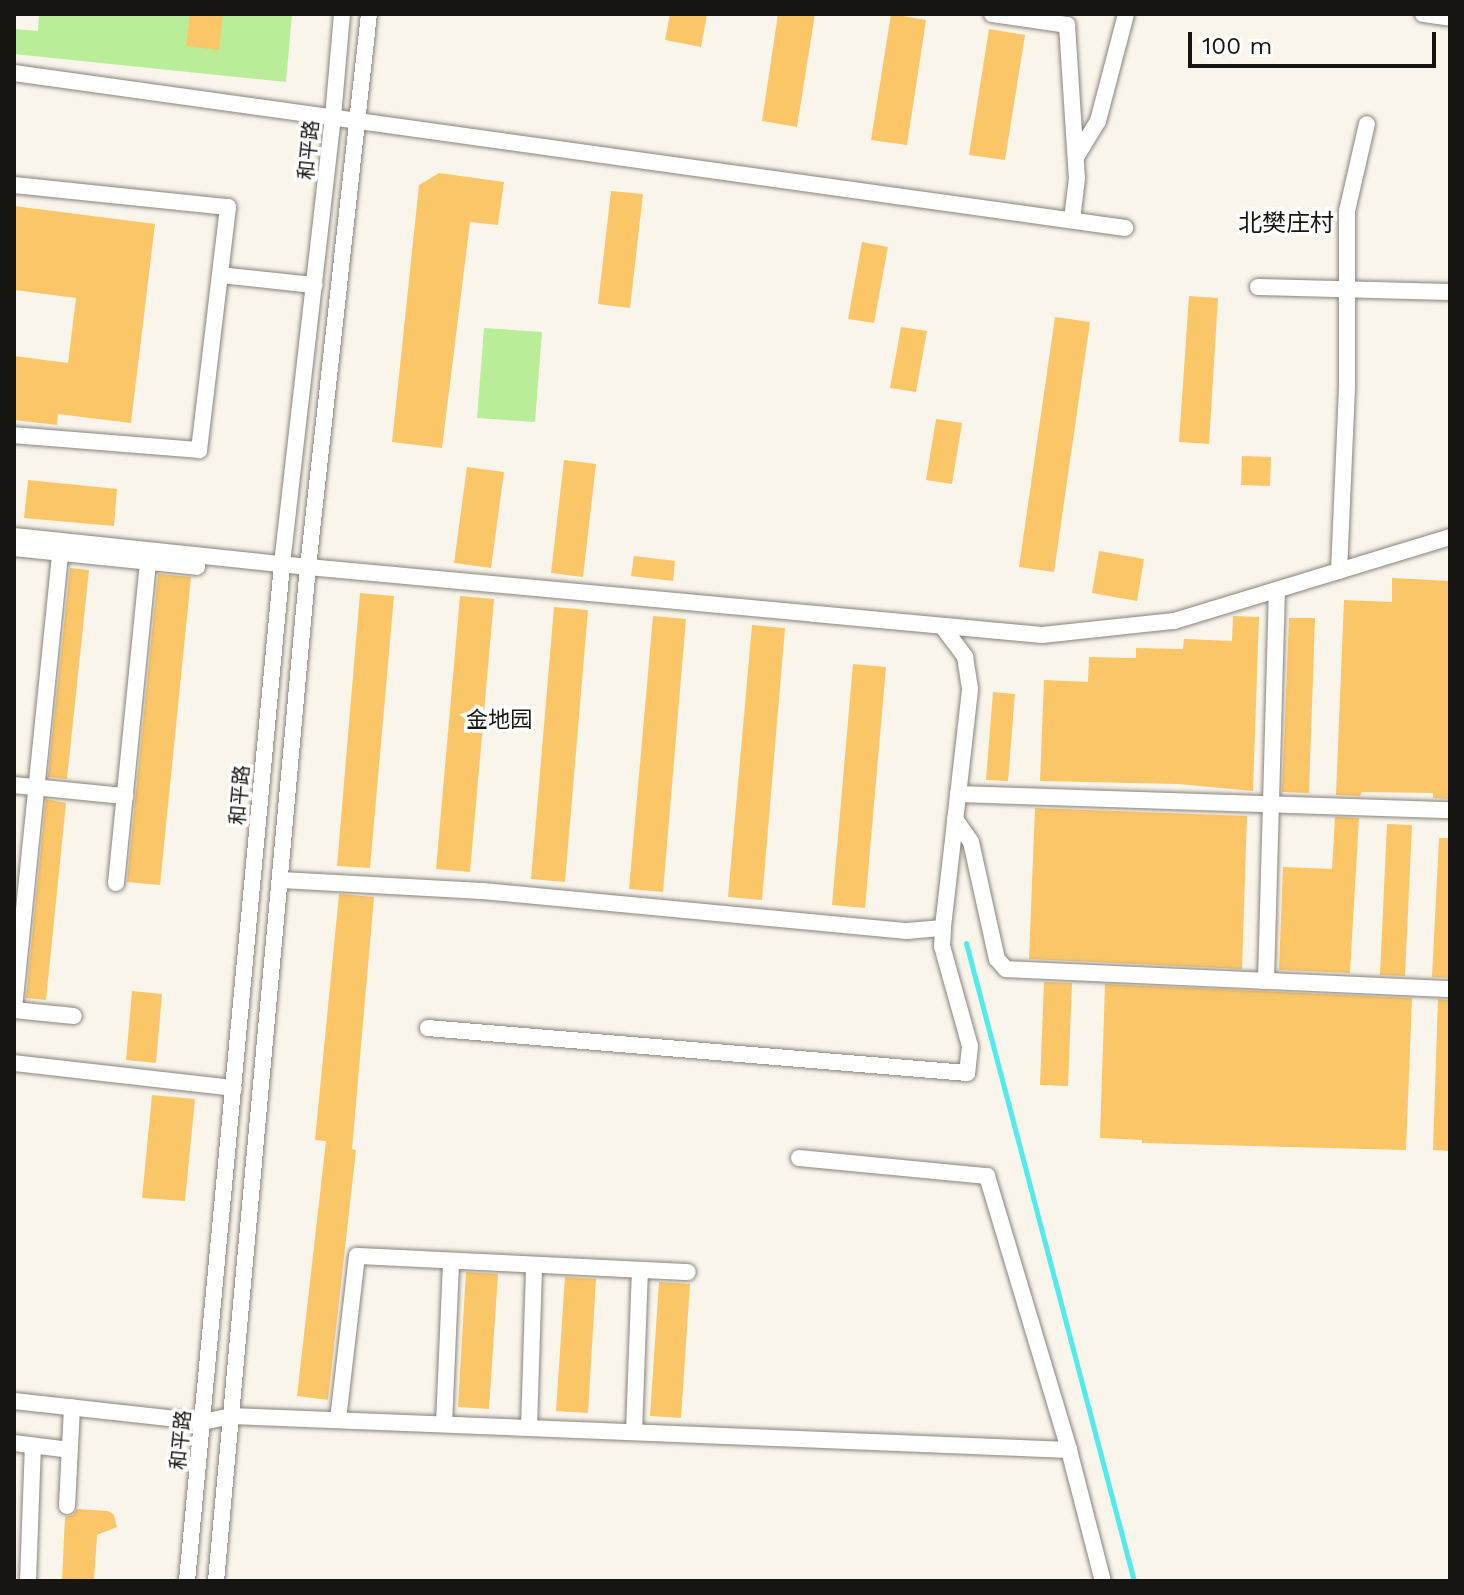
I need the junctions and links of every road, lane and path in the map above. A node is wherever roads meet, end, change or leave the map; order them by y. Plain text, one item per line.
1 (342, 14) edge
2 (369, 14) edge
3 (992, 14) edge
4 (1126, 14) edge
5 (1423, 14) edge
6 (1450, 18) edge
7 (14, 73) edge
8 (333, 117) junction
9 (360, 121) junction
10 (1367, 124) dead end
11 (1076, 157) junction
12 (14, 185) edge
13 (1072, 220) junction
14 (1125, 228) dead end
15 (220, 275) junction
16 (314, 285) junction
17 (1258, 287) dead end
18 (1347, 289) junction
19 (1450, 292) edge
20 (14, 435) edge
21 (14, 536) edge
22 (1450, 537) edge
23 (14, 548) edge
24 (60, 553) junction
25 (148, 562) junction
26 (282, 564) junction
27 (197, 567) dead end
28 (308, 567) junction
29 (1339, 571) junction
30 (1277, 590) junction
31 (942, 626) junction
32 (14, 785) edge
33 (36, 787) junction
34 (958, 794) junction
35 (125, 796) junction
36 (1271, 804) junction
37 (1450, 810) edge
38 (955, 819) junction
39 (280, 880) junction
40 (116, 883) dead end
41 (943, 928) junction
42 (1266, 981) junction
43 (1450, 989) edge
44 (14, 1009) edge
45 (74, 1016) dead end
46 (428, 1028) dead end
47 (14, 1063) edge
48 (234, 1088) junction
49 (799, 1158) dead end
50 (451, 1261) junction
51 (534, 1265) junction
52 (640, 1270) junction
53 (688, 1272) dead end
54 (14, 1401) edge
55 (72, 1407) junction
56 (231, 1416) junction
57 (338, 1420) junction
58 (203, 1422) junction
59 (444, 1424) junction
60 (529, 1428) junction
61 (634, 1432) junction
62 (14, 1443) edge
63 (33, 1446) junction
64 (70, 1450) junction
65 (1069, 1450) junction
66 (67, 1506) dead end
67 (28, 1581) edge
68 (187, 1581) edge
69 (216, 1581) edge
70 (1103, 1581) edge

1 - 8 street, 和平路
2 - 9 street
3 - 11 street
4 - 11 street
5 - 6 street
7 - 8 street
8 - 9 street
8 - 16 street, 和平路
9 - 13 street
9 - 28 street
10 - 18 street
11 - 13 street
12 - 15 street
13 - 14 street
15 - 16 street
15 - 20 street
16 - 26 street, 和平路
17 - 18 street
18 - 19 street
18 - 29 street
21 - 26 street
22 - 29 street
23 - 24 street
24 - 25 street
24 - 33 street
25 - 27 street
25 - 35 street
26 - 28 street
26 - 48 street, 和平路
28 - 31 street
28 - 39 street
29 - 30 street
30 - 31 street
30 - 36 street
31 - 34 street
32 - 33 street
33 - 35 street
33 - 44 street
34 - 36 street
34 - 38 street
35 - 40 street
36 - 37 street
36 - 42 street
38 - 41 street
38 - 42 street
39 - 41 street
39 - 56 street
41 - 46 street
42 - 43 street
44 - 45 street
47 - 48 street
48 - 58 street, 和平路
49 - 65 street
50 - 51 street
50 - 57 street
50 - 59 street
51 - 52 street
51 - 60 street
52 - 53 street
52 - 61 street
54 - 55 street
55 - 58 street
55 - 64 street
56 - 57 street
56 - 58 street
56 - 69 street
57 - 59 street
58 - 68 street, 和平路
59 - 60 street
60 - 61 street
61 - 65 street
62 - 63 street
63 - 64 street
63 - 67 street
64 - 66 street
65 - 70 street

